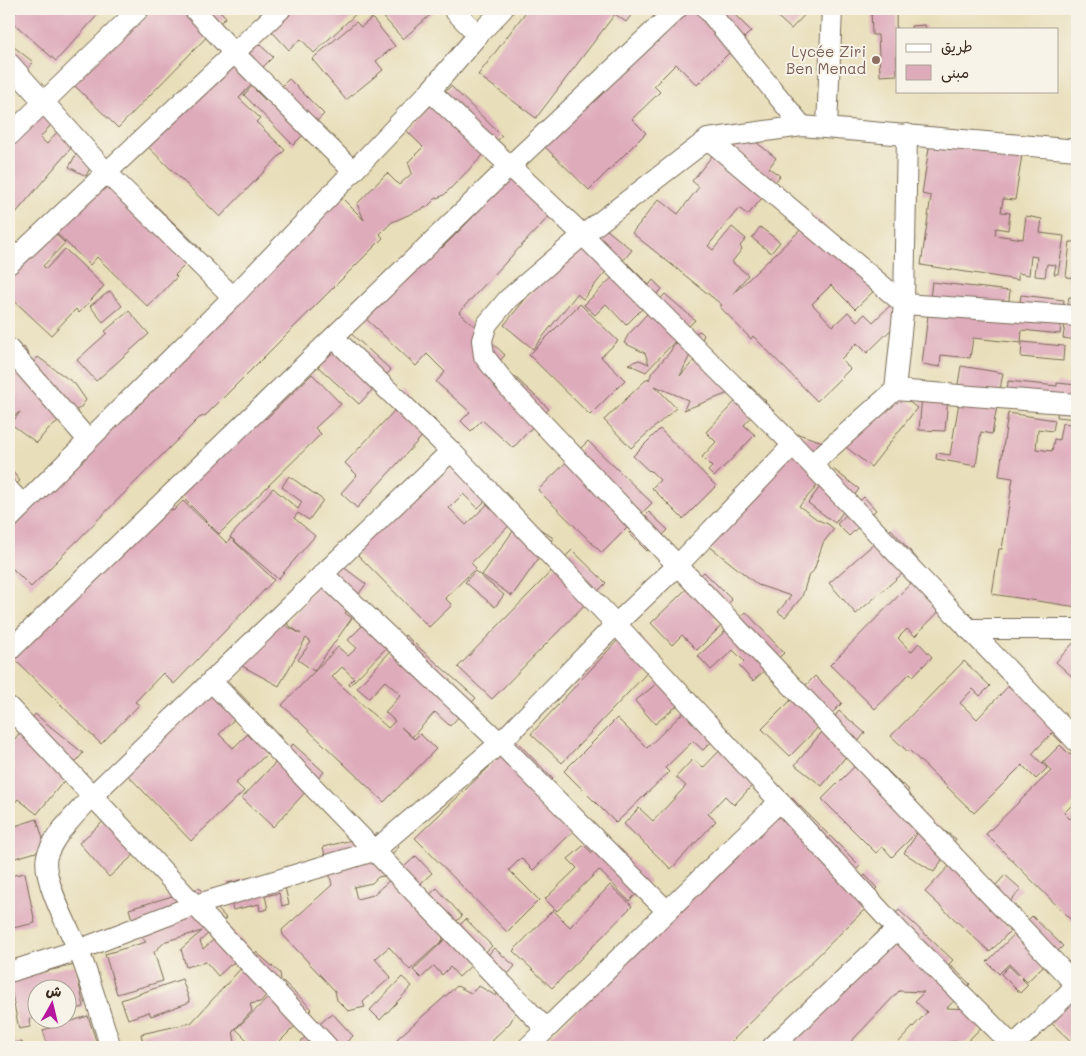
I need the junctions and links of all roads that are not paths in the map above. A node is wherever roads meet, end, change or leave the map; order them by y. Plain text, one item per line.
1 (139, 9) edge
2 (194, 9) edge
3 (281, 9) edge
4 (453, 9) edge
5 (503, 9) edge
6 (676, 9) edge
7 (707, 9) edge
8 (832, 9) edge
9 (478, 35) junction
10 (235, 54) junction
11 (9, 63) edge
12 (430, 91) junction
13 (44, 102) junction
14 (802, 126) junction
15 (827, 127) junction
16 (907, 134) junction
17 (9, 136) edge
18 (708, 139) junction
19 (1077, 150) edge
20 (511, 166) junction
21 (353, 171) junction
22 (106, 172) junction
23 (583, 235) junction
24 (9, 264) edge
25 (233, 297) junction
26 (904, 304) junction
27 (1077, 316) edge
28 (334, 338) junction
29 (9, 349) edge
30 (895, 390) junction
31 (1077, 404) edge
32 (88, 440) junction
33 (793, 445) junction
34 (451, 451) junction
35 (812, 464) junction
36 (9, 490) edge
37 (22, 505) junction
38 (9, 519) edge
39 (678, 565) junction
40 (323, 574) junction
41 (616, 624) junction
42 (968, 629) junction
43 (1077, 629) edge
44 (9, 651) edge
45 (211, 681) junction
46 (9, 707) edge
47 (500, 742) junction
48 (1077, 742) edge
49 (93, 795) junction
50 (780, 801) junction
51 (374, 851) junction
52 (194, 905) junction
53 (667, 911) junction
54 (897, 929) junction
55 (78, 950) junction
56 (9, 972) edge
57 (1077, 986) edge
58 (546, 1029) junction
59 (318, 1043) edge
60 (111, 1047) edge
61 (528, 1047) edge
62 (772, 1047) edge
63 (1013, 1047) edge

1 - 13 street
2 - 10 street
3 - 10 street
4 - 9 street
5 - 9 street
6 - 20 street
7 - 14 street
8 - 15 street
9 - 12 street
10 - 21 street
10 - 22 street
11 - 13 street
12 - 20 street
12 - 21 street
13 - 17 street
13 - 22 street
14 - 15 street
14 - 18 street
15 - 16 street
16 - 19 street
16 - 26 street
18 - 23 street
18 - 26 street
20 - 23 street
20 - 28 street
21 - 25 street
22 - 24 street
22 - 25 street
23 - 33 street
23 - 39 street
25 - 32 street
26 - 27 street
26 - 30 street
28 - 34 street
28 - 44 street
29 - 32 street
30 - 31 street
30 - 35 street
32 - 37 street
33 - 35 street
33 - 39 street
34 - 40 street
34 - 41 street
35 - 42 street
36 - 37 street
37 - 38 street
39 - 41 street
39 - 57 street
40 - 45 street
40 - 47 street
41 - 47 street
41 - 50 street
42 - 43 street
42 - 48 street
45 - 49 street
45 - 51 street
46 - 49 street
47 - 51 street
47 - 53 street
49 - 52 street
49 - 55 street
50 - 53 street
50 - 54 street
51 - 52 street
51 - 58 street
52 - 55 street
52 - 59 street
53 - 58 street
54 - 62 street
54 - 63 street
55 - 56 street
55 - 60 street
57 - 63 street
58 - 61 street

